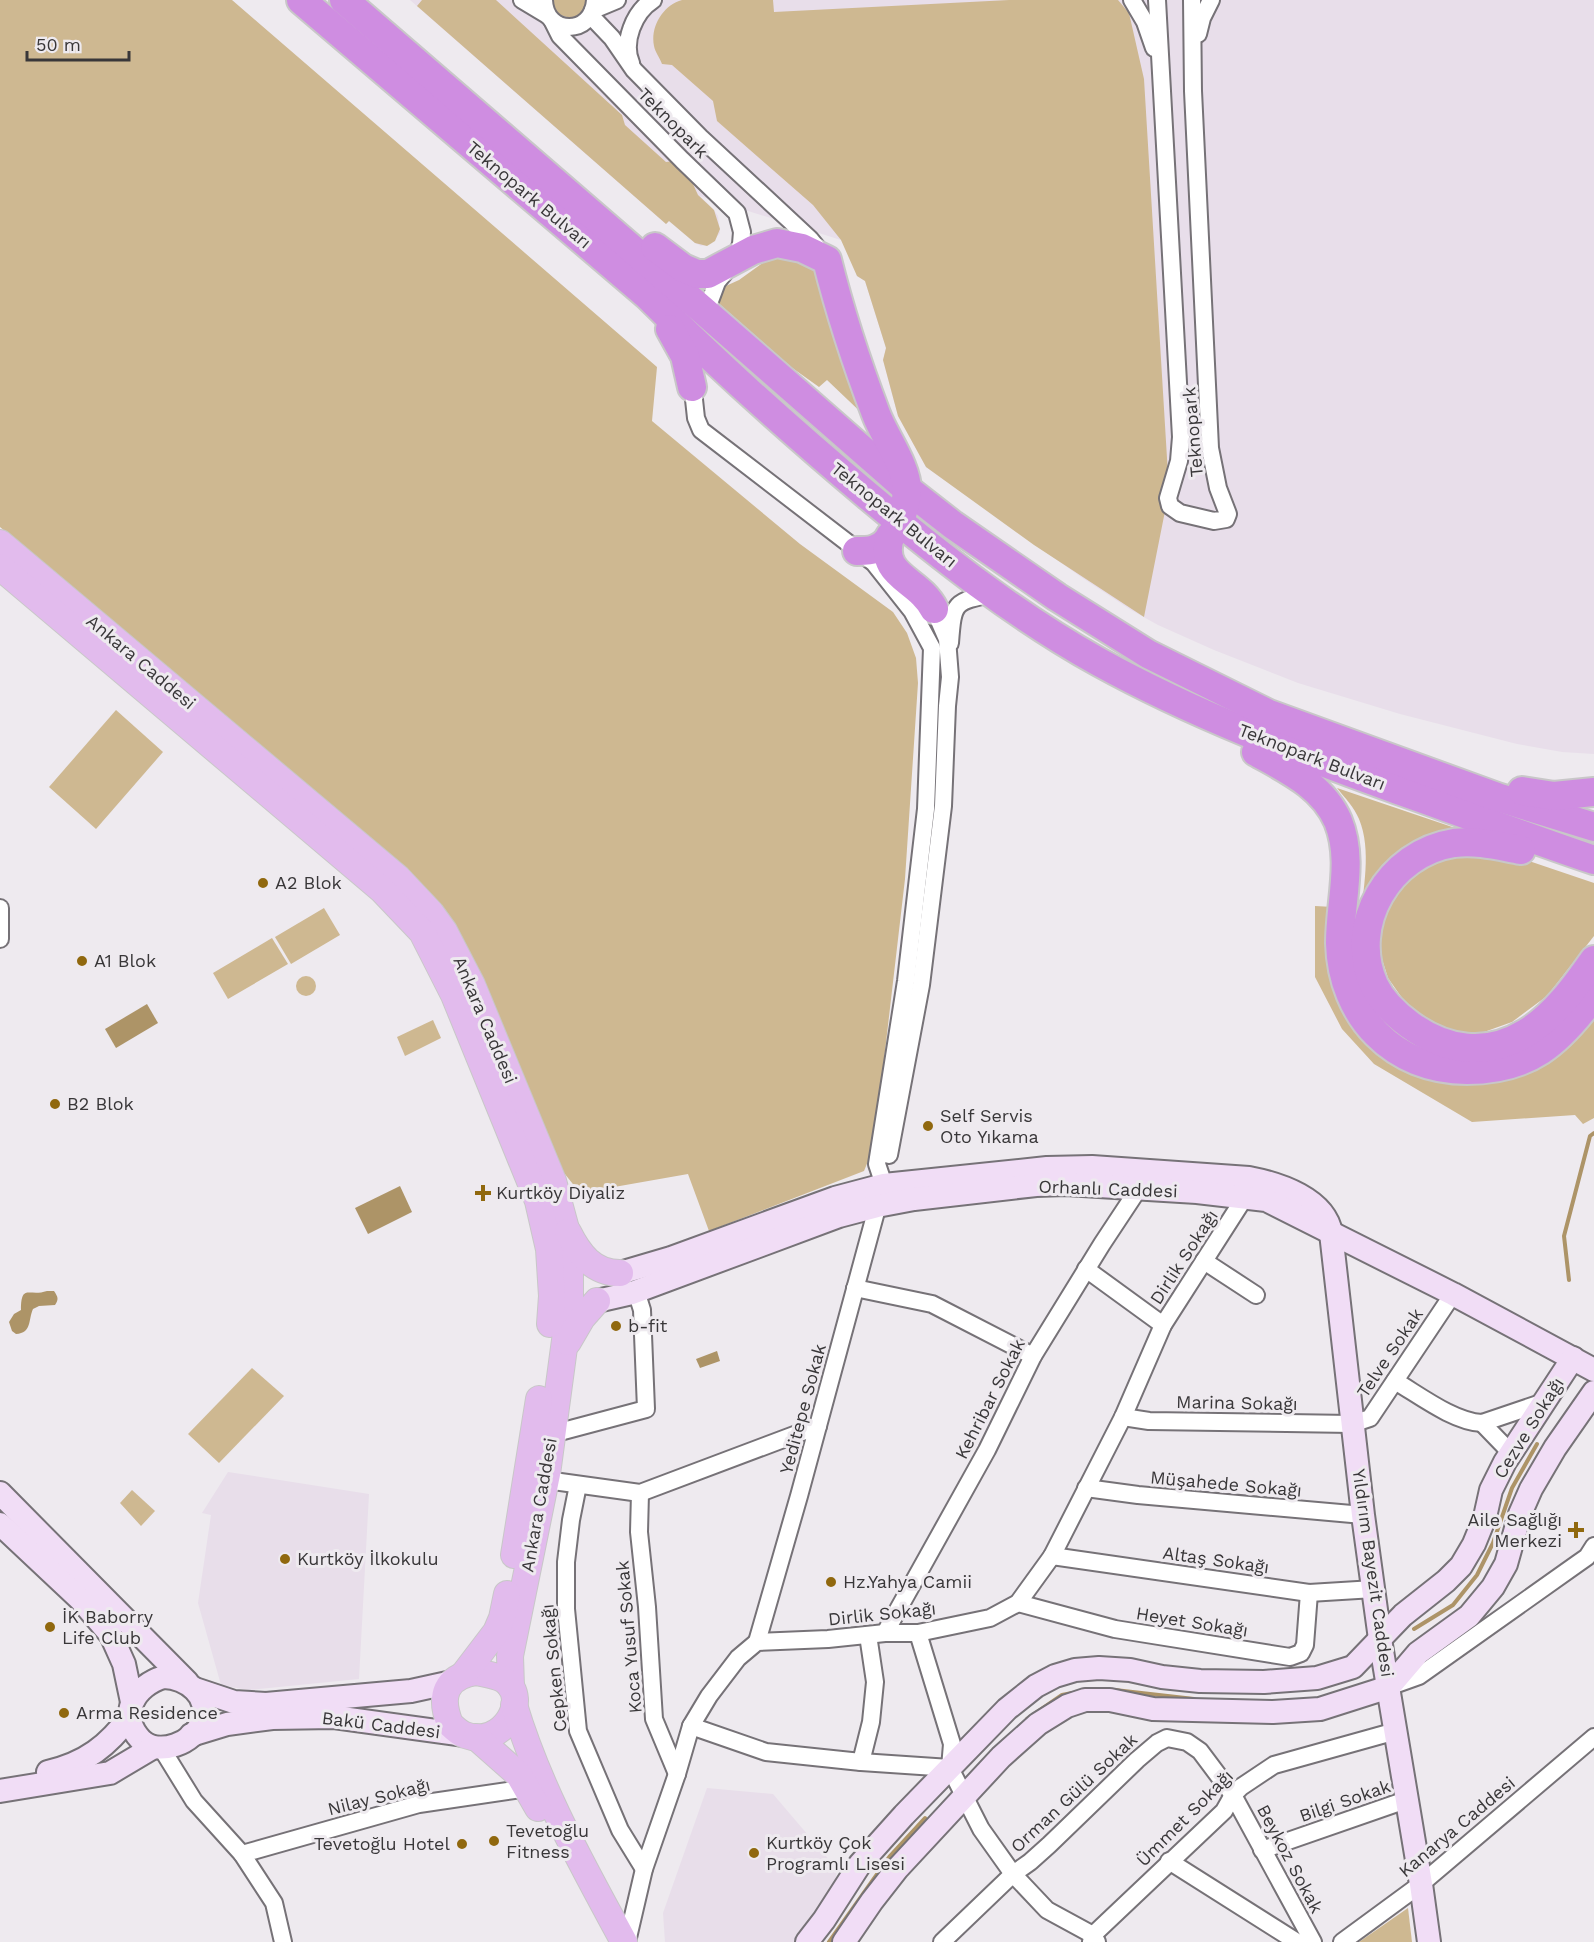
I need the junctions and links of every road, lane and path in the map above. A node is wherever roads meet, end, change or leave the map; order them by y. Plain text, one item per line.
1 (301, 0) edge
2 (344, 0) edge
3 (522, 0) edge
4 (617, 0) edge
5 (653, 0) edge
6 (1132, 0) edge
7 (1157, 0) edge
8 (1192, 0) edge
9 (1211, 0) edge
10 (593, 9) edge
11 (548, 12) edge
12 (390, 40) junction
13 (1192, 52) junction
14 (1160, 65) junction
15 (634, 70) junction
16 (736, 260) junction
17 (827, 260) junction
18 (647, 295) junction
19 (705, 312) junction
20 (697, 345) junction
21 (692, 387) junction
22 (907, 489) junction
23 (895, 529) junction
24 (0, 543) edge
25 (857, 551) junction
26 (0, 567) edge
27 (994, 594) junction
28 (933, 609) joint
29 (949, 659) junction
30 (1154, 692) junction
31 (1391, 760) junction
32 (1594, 792) edge
33 (934, 807) junction
34 (1594, 827) edge
35 (1594, 861) edge
36 (0, 908) edge
37 (0, 939) edge
38 (1594, 960) edge
39 (1594, 995) edge
40 (1139, 1188) junction
41 (880, 1196) junction
42 (1245, 1197) junction
43 (1317, 1206) joint
44 (566, 1228) junction
45 (1330, 1233) junction
46 (1204, 1261) junction
47 (1086, 1269) junction
48 (628, 1282) junction
49 (564, 1287) junction
50 (855, 1288) junction
51 (1453, 1294) junction
52 (1256, 1295) dead end
53 (597, 1301) junction
54 (1163, 1324) junction
55 (563, 1353) junction
56 (1033, 1356) junction
57 (1573, 1358) junction
58 (1594, 1370) edge
59 (1395, 1381) junction
60 (1594, 1392) edge
61 (1544, 1402) junction
62 (1123, 1417) junction
63 (1482, 1423) junction
64 (1352, 1424) junction
65 (818, 1426) junction
66 (552, 1434) junction
67 (1511, 1453) junction
68 (546, 1480) junction
69 (578, 1485) junction
70 (1086, 1488) junction
71 (0, 1493) edge
72 (640, 1493) junction
73 (1363, 1515) junction
74 (0, 1524) edge
75 (1594, 1546) edge
76 (1052, 1556) junction
77 (1374, 1589) junction
78 (1309, 1593) junction
79 (1018, 1603) junction
80 (885, 1633) junction
81 (918, 1633) junction
82 (868, 1635) junction
83 (1380, 1639) junction
84 (757, 1642) junction
85 (458, 1678) junction
86 (191, 1686) junction
87 (1389, 1687) junction
88 (512, 1696) junction
89 (131, 1708) junction
90 (691, 1726) junction
91 (1396, 1731) junction
92 (191, 1735) junction
93 (470, 1736) junction
94 (1594, 1737) edge
95 (158, 1748) junction
96 (861, 1761) junction
97 (950, 1768) junction
98 (677, 1773) junction
99 (0, 1779) edge
100 (528, 1788) junction
101 (0, 1791) edge
102 (1233, 1795) junction
103 (965, 1798) junction
104 (1406, 1800) junction
105 (1262, 1850) junction
106 (242, 1854) junction
107 (1169, 1862) junction
108 (644, 1869) junction
109 (1013, 1874) junction
110 (1421, 1884) junction
111 (1094, 1940) edge
112 (283, 1942) edge
113 (604, 1942) edge
114 (626, 1942) edge
115 (807, 1942) edge
116 (844, 1942) edge
117 (942, 1942) edge
118 (1297, 1942) edge
119 (1313, 1942) edge
120 (1342, 1942) edge
121 (1429, 1942) edge

1 - 18 highway, Teknopark Bulvarı
2 - 12 highway, Teknopark Bulvarı
3 - 11 street, Teknopark
4 - 10 street, Teknopark
5 - 15 street, Teknopark
6 - 14 street, Teknopark
7 - 14 street, Teknopark
8 - 13 street, Teknopark
9 - 13 street, Teknopark
10 - 11 street, Teknopark
10 - 15 street, Teknopark
11 - 16 street, Teknopark
12 - 16 highway
12 - 19 highway, Teknopark Bulvarı
13 - 14 street, Teknopark
15 - 17 street, Teknopark
16 - 17 highway
16 - 19 street
17 - 22 highway
18 - 20 highway, Teknopark Bulvarı
18 - 21 highway
19 - 20 street
19 - 22 highway, Teknopark Bulvarı
20 - 21 street
20 - 23 highway, Teknopark Bulvarı
21 - 25 street
22 - 23 highway
22 - 31 highway, Teknopark Bulvarı
23 - 25 highway
23 - 27 highway, Teknopark Bulvarı
23 - 28 highway
24 - 44 main road, Ankara Caddesi
25 - 33 street
26 - 49 main road, Ankara Caddesi
27 - 29 street
27 - 30 highway, Teknopark Bulvarı
28 - 29 street
29 - 33 street
30 - 35 highway, Teknopark Bulvarı
30 - 39 highway
31 - 32 highway
31 - 34 highway, Teknopark Bulvarı
33 - 41 street
35 - 38 highway
36 - 37 street
40 - 41 street, Orhanlı Caddesi
40 - 42 street, Orhanlı Caddesi
40 - 47 street, Kehribar Sokak
41 - 43 street, Orhanlı Caddesi
41 - 48 street, Orhanlı Caddesi
41 - 50 street, Yeditepe Sokak
42 - 45 street, Orhanlı Caddesi
42 - 46 street, Dirlik Sokağı
43 - 45 street, Yıldırım Bayezit Caddesi
44 - 48 main road
44 - 49 main road, Ankara Caddesi
45 - 51 street, Orhanlı Caddesi
45 - 64 street, Yıldırım Bayezit Caddesi
46 - 52 street
46 - 54 street, Dirlik Sokağı
47 - 54 street
47 - 56 street, Kehribar Sokak
48 - 49 main road
48 - 53 street, Orhanlı Caddesi
48 - 66 street
49 - 53 main road
49 - 55 main road, Ankara Caddesi
49 - 85 main road, Ankara Caddesi
50 - 56 street
50 - 65 street, Yeditepe Sokak
51 - 57 street, Orhanlı Caddesi
51 - 59 street, Telve Sokak
53 - 55 main road
54 - 62 street, Dirlik Sokağı
55 - 66 main road, Ankara Caddesi
56 - 80 street, Kehribar Sokak
57 - 58 street, Orhanlı Caddesi
57 - 61 street, Cezve Sokağı
59 - 63 street
59 - 64 street, Telve Sokak
60 - 87 street, Cezve Sokağı
61 - 63 street
61 - 67 street, Cezve Sokağı
62 - 64 street, Marina Sokağı
62 - 70 street, Dirlik Sokağı
63 - 67 street
64 - 73 street, Yıldırım Bayezit Caddesi
65 - 72 street
65 - 84 street, Yeditepe Sokak
66 - 68 main road, Ankara Caddesi
67 - 83 street, Cezve Sokağı
68 - 69 street
68 - 88 main road, Ankara Caddesi
69 - 72 street
69 - 108 street, Cepken Sokağı
70 - 73 street, Müşahede Sokağı
70 - 76 street, Dirlik Sokağı
71 - 86 street
72 - 98 street, Koca Yusuf Sokak
73 - 77 street, Yıldırım Bayezit Caddesi
74 - 89 street
75 - 87 street
76 - 78 street, Altaş Sokağı
76 - 79 street, Dirlik Sokağı
77 - 78 street, Altaş Sokağı
77 - 83 street, Yıldırım Bayezit Caddesi
78 - 79 street, Heyet Sokağı
79 - 81 street, Dirlik Sokağı
80 - 81 street, Dirlik Sokağı
80 - 82 street, Dirlik Sokağı
81 - 97 street
82 - 84 street, Dirlik Sokağı
82 - 96 street
83 - 87 street, Yıldırım Bayezit Caddesi
83 - 97 street, Cezve Sokağı
84 - 90 street
85 - 86 street, Bakü Caddesi
85 - 88 main road
85 - 93 main road
86 - 89 street, Bakü Caddesi
86 - 92 street
87 - 91 street, Yıldırım Bayezit Caddesi
87 - 103 street
88 - 93 main road
88 - 114 main road, Ankara Caddesi
89 - 95 street
89 - 99 street, Bakü Caddesi
90 - 96 street
90 - 98 street
91 - 102 street, Ümmet Sokağı
91 - 104 street, Yıldırım Bayezit Caddesi
92 - 93 street, Bakü Caddesi
92 - 95 street, Bakü Caddesi
93 - 100 main road
94 - 110 street, Kanarya Caddesi
95 - 101 street, Bakü Caddesi
95 - 106 street
96 - 97 street
97 - 103 street
97 - 115 street, Cezve Sokağı
98 - 108 street
100 - 106 street, Nilay Sokağı
100 - 113 main road
102 - 105 street, Beykoz Sokak
102 - 107 street, Ümmet Sokağı
102 - 109 street, Orman Gülü Sokak
103 - 109 street
103 - 116 street
104 - 105 street, Bilgi Sokak
104 - 110 street, Yıldırım Bayezit Caddesi
105 - 119 street, Beykoz Sokak
106 - 112 street
107 - 111 street, Ümmet Sokağı
107 - 118 street
108 - 114 street
109 - 111 street
109 - 117 street, Orman Gülü Sokak
110 - 120 street, Kanarya Caddesi
110 - 121 street, Yıldırım Bayezit Caddesi

